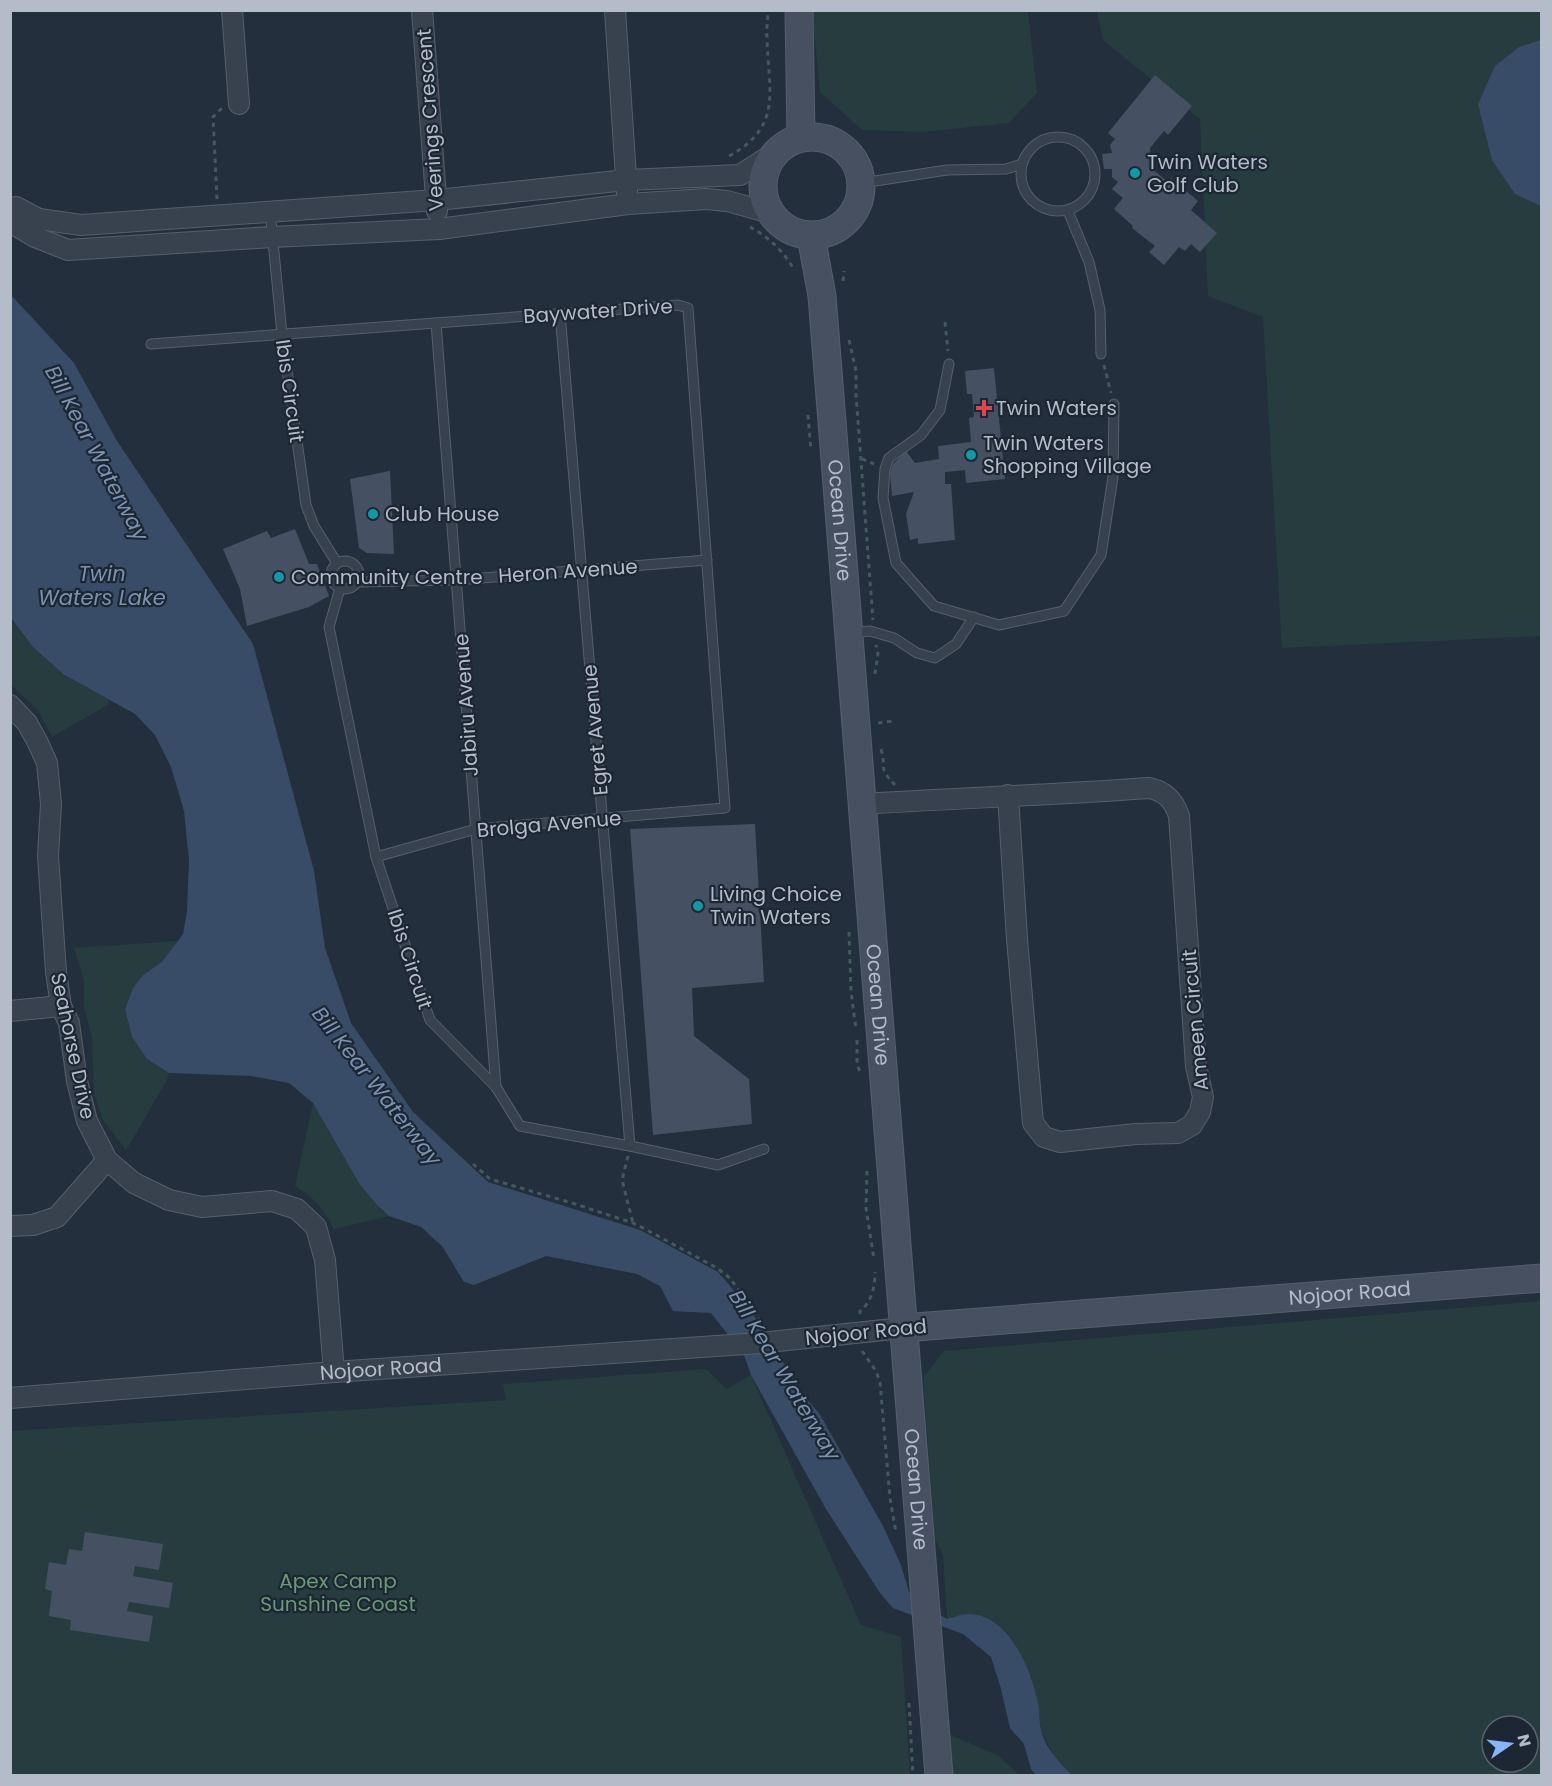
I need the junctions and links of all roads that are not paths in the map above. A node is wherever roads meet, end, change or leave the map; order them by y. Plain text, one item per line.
1 (232, 10) edge
2 (422, 10) edge
3 (615, 10) edge
4 (799, 10) edge
5 (239, 104) road end
6 (801, 137) junction
7 (776, 152) junction
8 (1022, 164) junction
9 (627, 180) junction
10 (862, 183) junction
11 (436, 200) junction
12 (628, 204) junction
13 (10, 208) edge
14 (270, 211) junction
15 (1068, 211) junction
16 (760, 220) junction
17 (10, 222) edge
18 (439, 229) junction
19 (811, 236) junction
20 (272, 237) junction
21 (560, 313) junction
22 (436, 322) junction
23 (282, 334) junction
24 (151, 344) dead end
25 (1101, 354) road end
26 (950, 364) road end
27 (1114, 404) road end
28 (707, 560) junction
29 (337, 563) junction
30 (582, 570) junction
31 (457, 580) junction
32 (356, 582) junction
33 (340, 588) junction
34 (974, 617) junction
35 (862, 633) junction
36 (10, 705) edge
37 (1008, 795) junction
38 (861, 804) junction
39 (725, 808) joint
40 (603, 819) junction
41 (476, 829) junction
42 (376, 857) junction
43 (61, 1006) junction
44 (10, 1011) edge
45 (496, 1087) junction
46 (630, 1146) junction
47 (764, 1149) dead end
48 (107, 1160) junction
49 (10, 1226) edge
50 (1542, 1278) edge
51 (903, 1328) junction
52 (334, 1372) junction
53 (10, 1398) edge
54 (939, 1776) edge

1 - 5 street
2 - 11 street, Veerings Crescent
3 - 9 street
4 - 6 street
6 - 7 street
6 - 10 street
7 - 9 street
7 - 16 street
8 - 10 lane
8 - 15 lane
8 - 15 lane
9 - 11 street
9 - 12 street
10 - 19 street
11 - 14 street
11 - 18 street, Veerings Crescent
12 - 16 street
12 - 18 street
13 - 14 street
14 - 20 lane, Ibis Circuit
15 - 25 lane
16 - 19 street
17 - 20 street
18 - 20 street
19 - 35 street, Ocean Drive
20 - 23 lane, Ibis Circuit
21 - 22 lane, Baywater Drive
21 - 28 lane, Baywater Drive
21 - 30 lane, Egret Avenue
22 - 23 lane, Baywater Drive
22 - 31 lane, Jabiru Avenue
23 - 24 lane, Baywater Drive
23 - 29 lane, Ibis Circuit
26 - 34 lane
27 - 34 lane
28 - 30 lane, Heron Avenue
28 - 39 lane, Baywater Drive
29 - 32 lane
29 - 33 lane
30 - 31 lane, Heron Avenue
30 - 40 lane, Egret Avenue
31 - 32 lane, Heron Avenue
31 - 41 lane, Jabiru Avenue
32 - 33 lane
33 - 42 lane, Ibis Circuit
34 - 35 lane
35 - 38 street, Ocean Drive
36 - 43 street, Seahorse Drive
37 - 37 street, Ameen Circuit
37 - 38 street, Ameen Circuit
38 - 51 street, Ocean Drive
39 - 40 lane, Brolga Avenue
40 - 41 lane, Brolga Avenue
40 - 46 lane, Egret Avenue
41 - 42 lane, Brolga Avenue
41 - 45 lane, Jabiru Avenue
42 - 45 lane, Ibis Circuit
43 - 44 street
43 - 48 street, Seahorse Drive
45 - 46 lane, Ibis Circuit
46 - 47 lane, Ibis Circuit
48 - 49 street
48 - 52 street, Seahorse Drive
50 - 51 street, Nojoor Road
51 - 52 street, Nojoor Road
51 - 54 street, Ocean Drive
52 - 53 street, Nojoor Road

